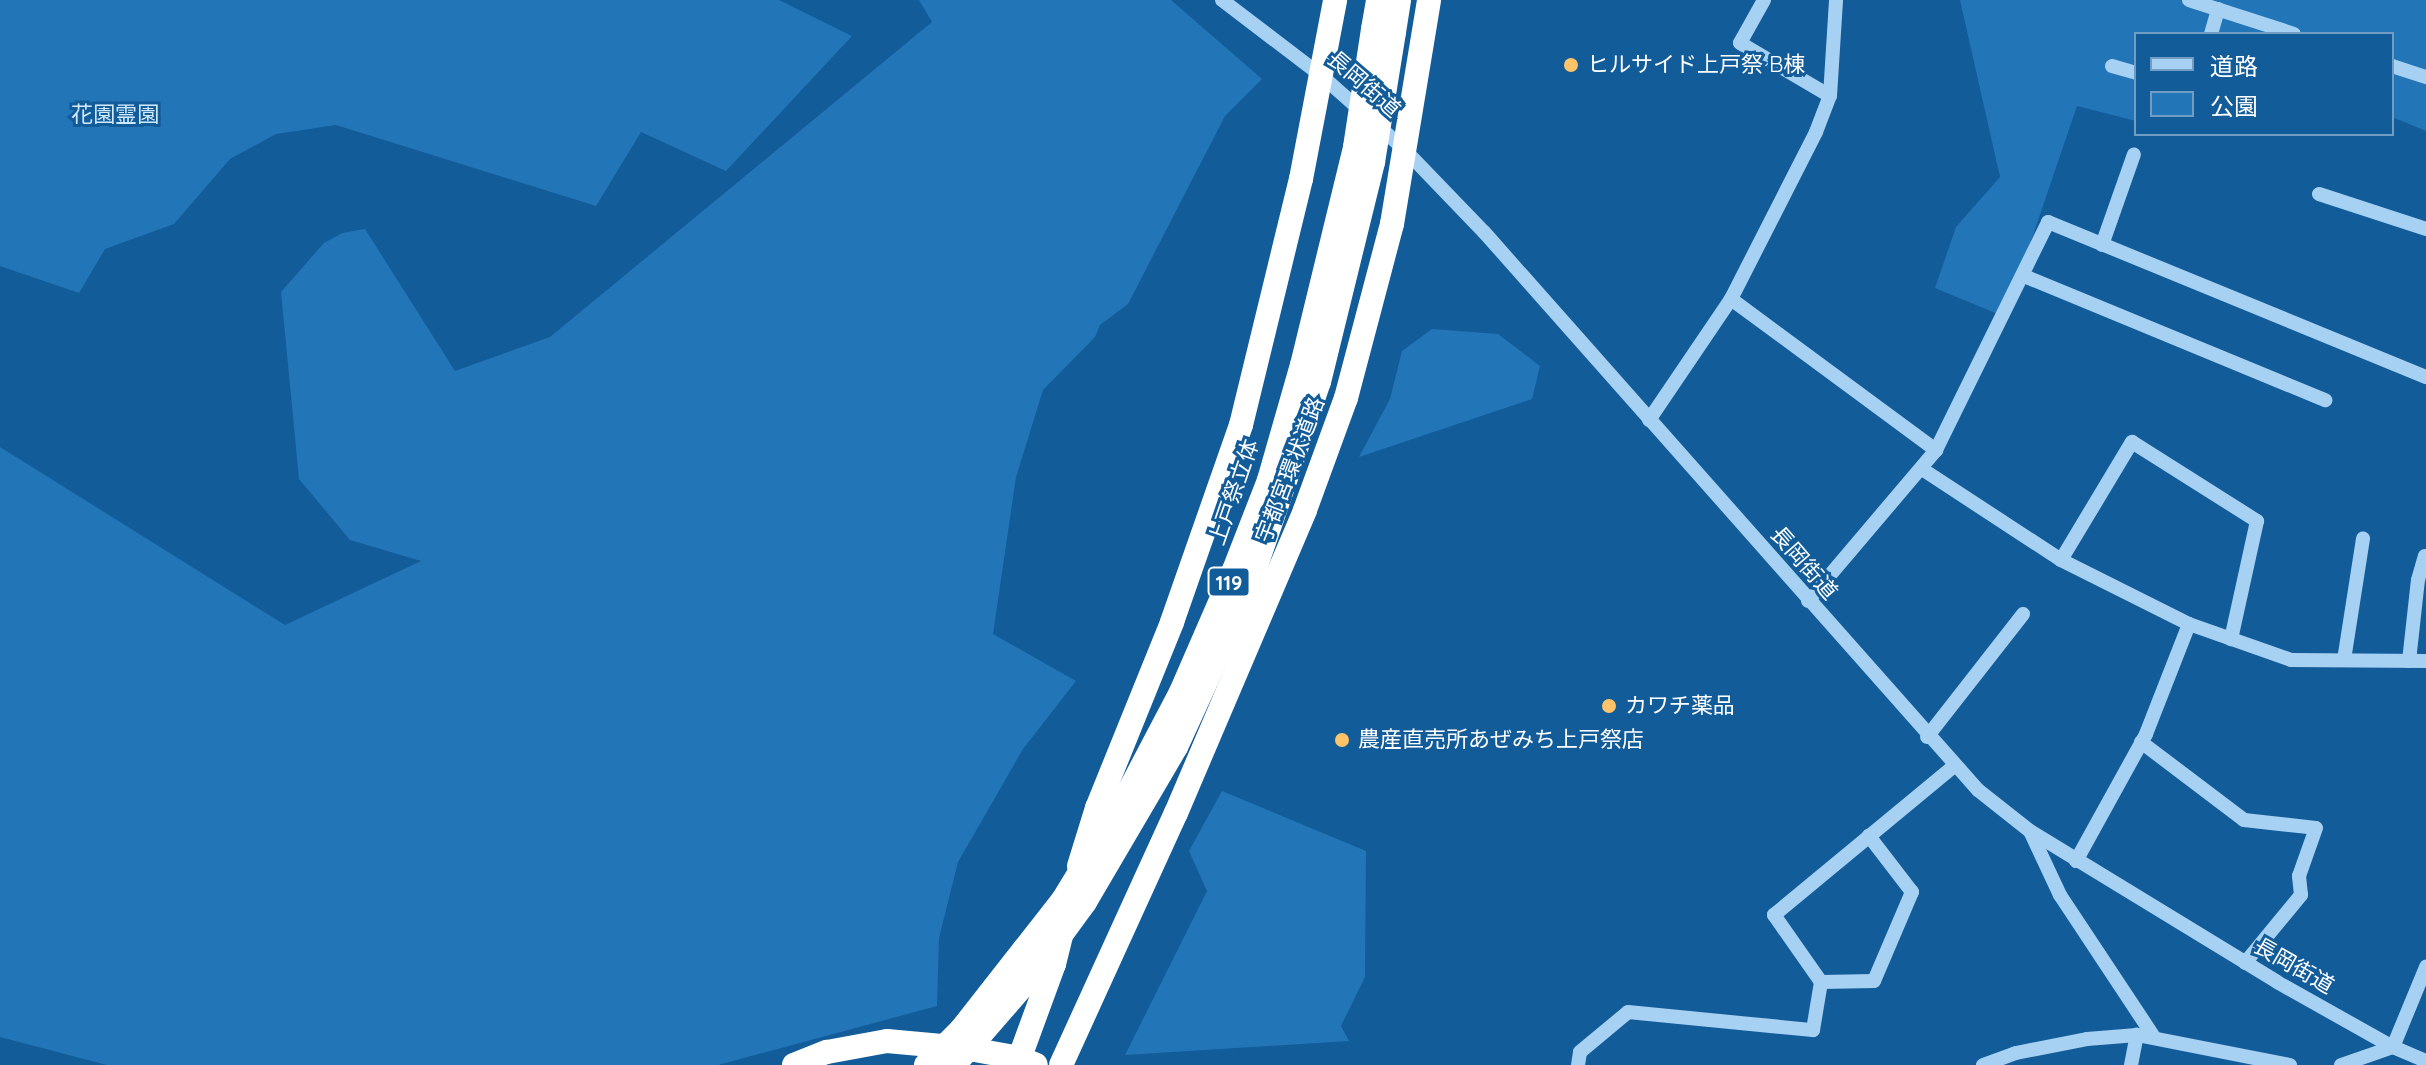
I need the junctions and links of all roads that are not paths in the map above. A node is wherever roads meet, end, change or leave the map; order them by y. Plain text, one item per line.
1 (1222, 0) edge
2 (1335, 0) edge
3 (1378, 0) edge
4 (1399, 0) edge
5 (1429, 0) edge
6 (1764, 0) edge
7 (1836, 0) edge
8 (2189, 0) edge
9 (2218, 9) junction
10 (1384, 31) junction
11 (2212, 32) edge
12 (2288, 32) edge
13 (2112, 66) dead end
14 (2394, 67) edge
15 (2134, 72) edge
16 (1323, 77) junction
17 (2426, 77) edge
18 (1830, 96) junction
19 (1404, 149) junction
20 (2134, 154) dead end
21 (2319, 194) dead end
22 (2426, 229) edge
23 (2102, 245) junction
24 (2024, 276) junction
25 (1731, 299) junction
26 (2426, 377) edge
27 (2325, 400) dead end
28 (1649, 420) junction
29 (1936, 450) junction
30 (1922, 469) junction
31 (2363, 538) dead end
32 (2425, 556) edge
33 (2061, 560) junction
34 (1808, 601) junction
35 (2023, 614) dead end
36 (2189, 624) junction
37 (2231, 639) junction
38 (2344, 660) junction
39 (2409, 661) junction
40 (2426, 661) edge
41 (1927, 737) junction
42 (2141, 742) junction
43 (1953, 767) junction
44 (2030, 831) junction
45 (1869, 836) junction
46 (2076, 861) junction
47 (2245, 963) junction
48 (2426, 967) edge
49 (1821, 982) junction
50 (2137, 1035) junction
51 (2154, 1037) junction
52 (2393, 1047) junction
53 (2426, 1061) edge
54 (1024, 1063) edge
55 (2258, 1063) edge
56 (794, 1065) edge
57 (926, 1065) edge
58 (954, 1065) edge
59 (1061, 1065) edge
60 (1578, 1065) edge
61 (1983, 1065) edge
62 (2131, 1065) edge
63 (2290, 1065) edge
64 (2341, 1065) edge

1 - 16 street, 長岡街道
2 - 16 highway, 119
3 - 10 highway, 上戸祭立体 / 119
4 - 10 highway, 上戸祭立体 / 119
5 - 19 highway, 宇都宮環状道路 / 119
6 - 18 street
7 - 18 street
8 - 9 street
9 - 11 street
9 - 12 street
10 - 57 highway, 上戸祭立体 / 119, bridge
10 - 58 highway, 上戸祭立体 / 119, bridge
13 - 15 street
14 - 17 street
16 - 19 street, 長岡街道
16 - 54 highway, 119
18 - 25 street
19 - 28 street, 長岡街道
19 - 59 highway, 宇都宮環状道路 / 119
20 - 23 street
21 - 22 street
23 - 24 street
23 - 26 street
24 - 27 street
24 - 29 street
25 - 28 street
25 - 29 street
28 - 34 street, 長岡街道
29 - 30 street
30 - 33 street
30 - 34 street
31 - 38 street
32 - 39 street
33 - 36 street
33 - 37 street
34 - 41 street, 長岡街道
35 - 41 street
36 - 37 street
36 - 42 street
37 - 38 street
38 - 39 street
39 - 40 street
41 - 43 street, 長岡街道
42 - 46 street
42 - 47 street
43 - 44 street, 長岡街道
43 - 45 street
44 - 46 street, 長岡街道
44 - 51 street
45 - 49 street
45 - 49 street
46 - 47 street, 長岡街道
47 - 52 street, 長岡街道
48 - 52 street
49 - 60 street
50 - 51 street
50 - 61 street
50 - 62 street
51 - 55 street
52 - 53 street, 長岡街道
52 - 64 street
54 - 56 highway, 119
55 - 63 street

